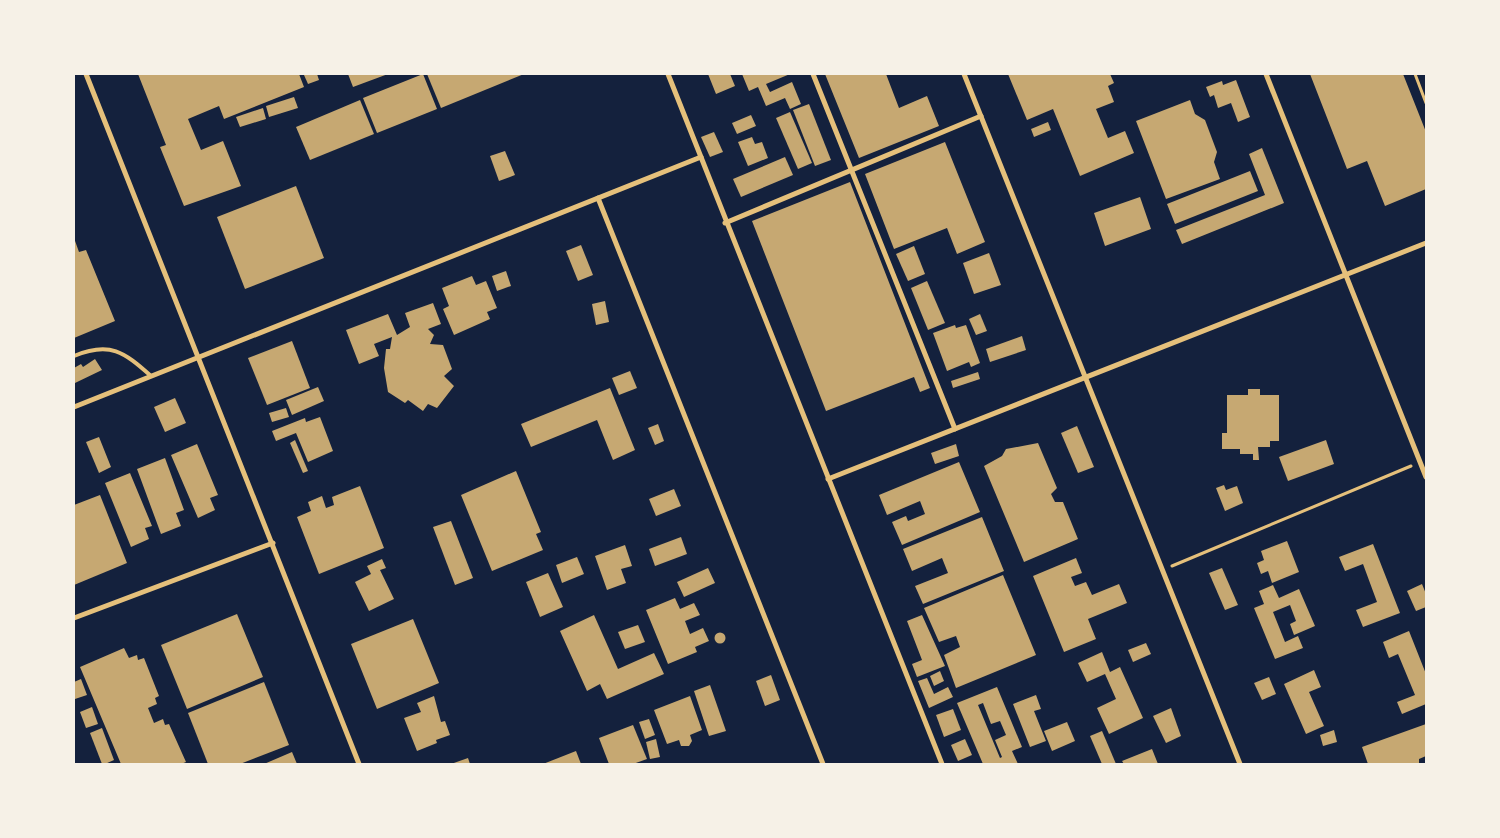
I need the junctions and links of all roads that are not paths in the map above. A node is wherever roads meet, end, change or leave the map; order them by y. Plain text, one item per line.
1 (86, 74) edge
2 (668, 74) edge
3 (812, 74) edge
4 (964, 74) edge
5 (1266, 74) edge
6 (981, 116) junction
7 (701, 157) junction
8 (852, 170) junction
9 (598, 198) junction
10 (725, 223) junction
11 (1426, 243) edge
12 (1346, 274) junction
13 (74, 356) edge
14 (198, 357) junction
15 (151, 376) junction
16 (1085, 377) junction
17 (74, 407) edge
18 (955, 429) junction
19 (1426, 477) edge
20 (828, 479) junction
21 (273, 543) junction
22 (74, 618) edge
23 (359, 764) edge
24 (823, 764) edge
25 (942, 764) edge
26 (1240, 764) edge

1 - 14 street
2 - 7 street
3 - 8 street
4 - 6 street
5 - 12 street
6 - 8 street
6 - 16 street
7 - 9 street
7 - 10 street
8 - 10 street
8 - 18 street
9 - 14 street
9 - 24 street
10 - 20 street
11 - 12 street
12 - 16 street
12 - 19 street
13 - 15 lane
14 - 15 street
14 - 21 street
15 - 17 street
16 - 18 street
16 - 26 street
18 - 20 street
20 - 25 street
21 - 22 street
21 - 23 street

